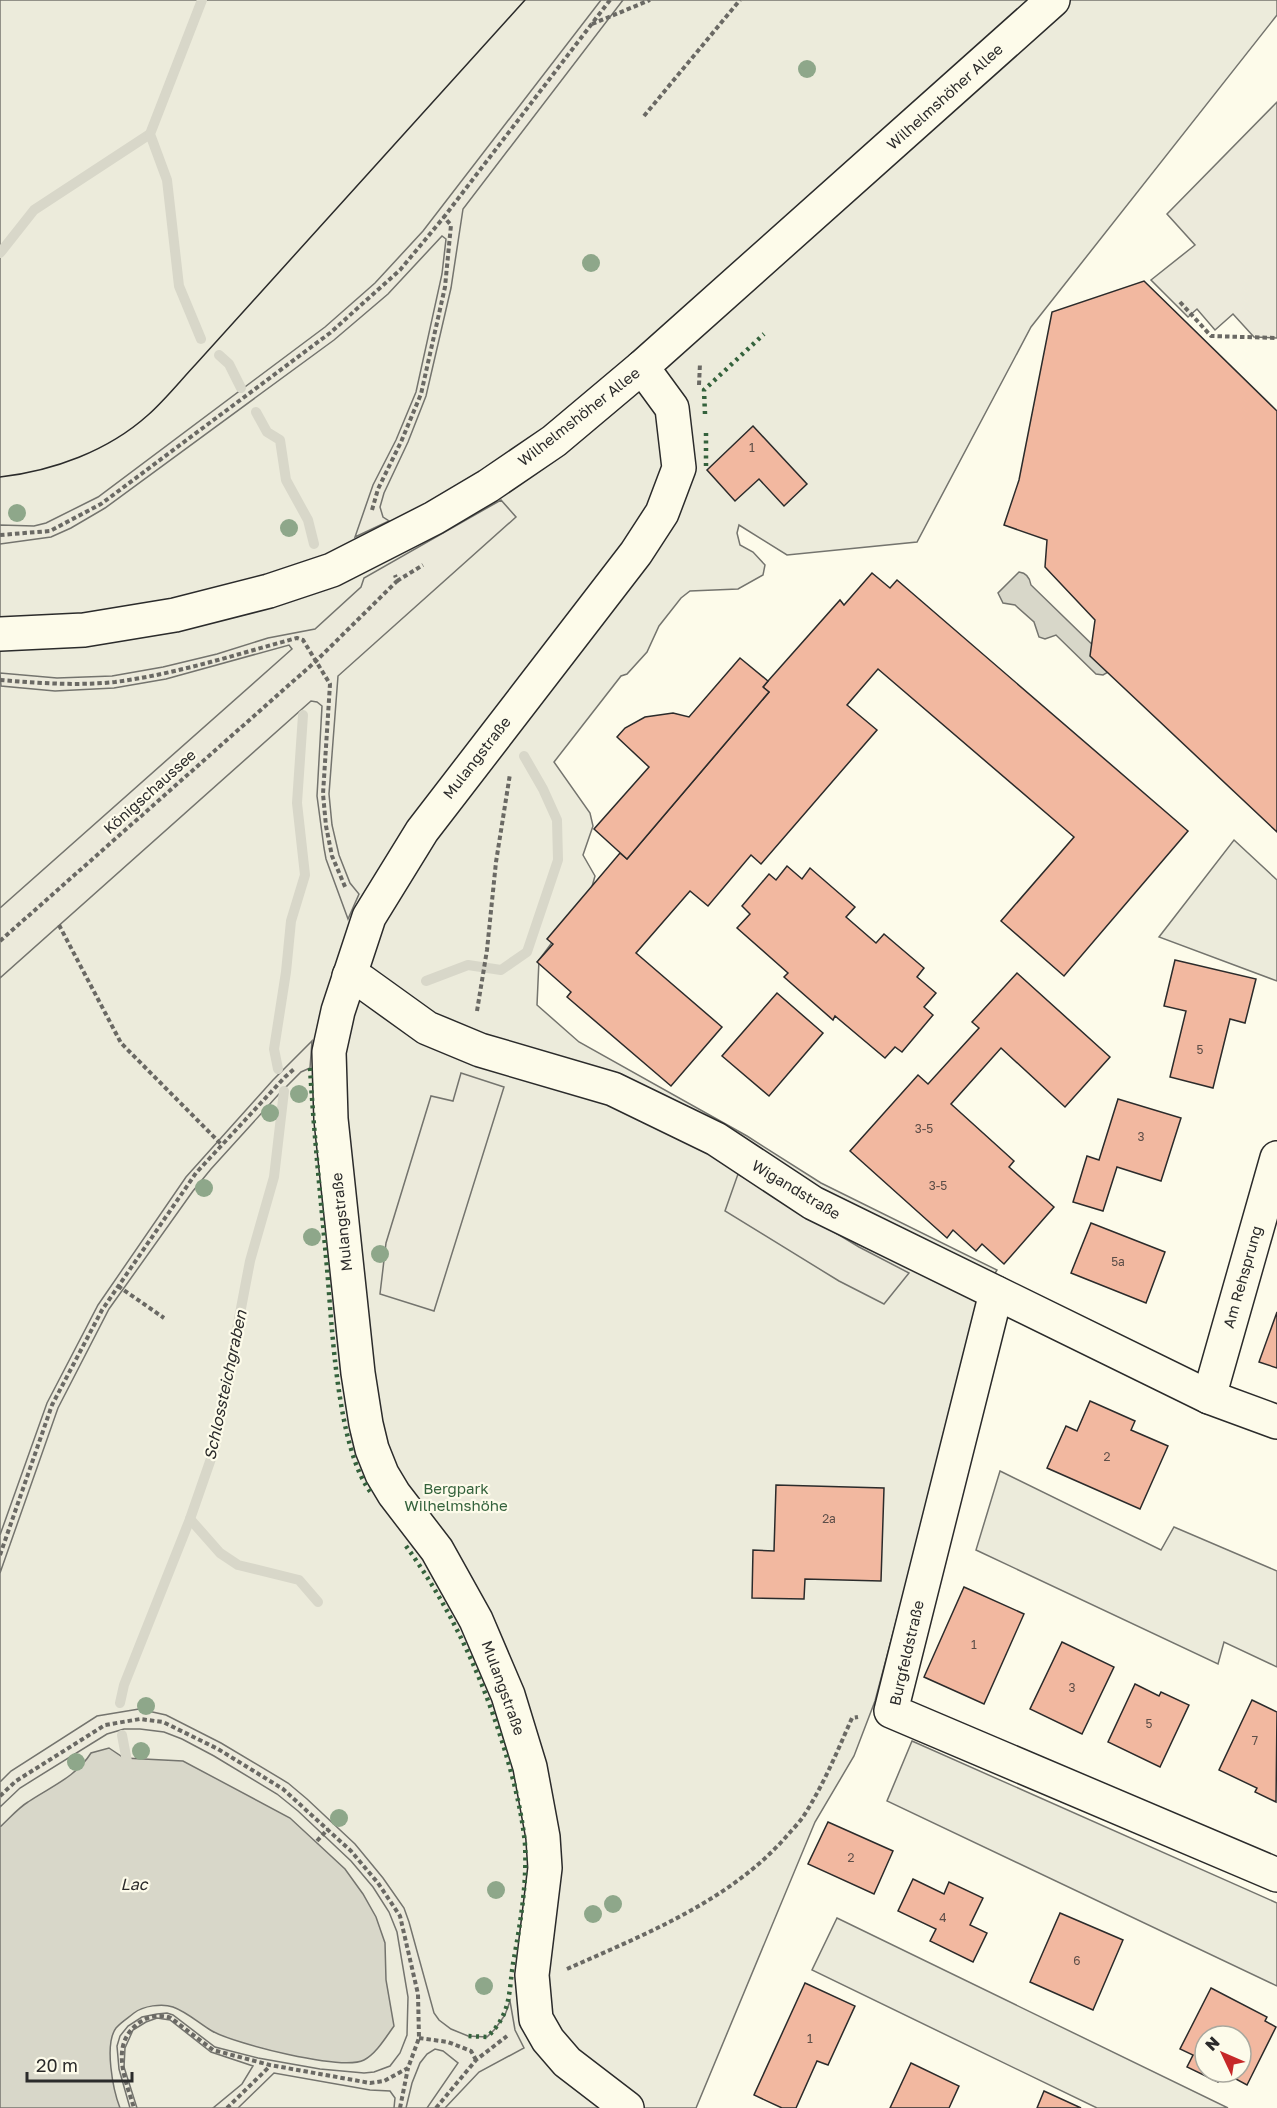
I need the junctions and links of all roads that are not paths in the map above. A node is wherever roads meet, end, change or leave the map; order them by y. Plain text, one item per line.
1 (1053, 0) edge
2 (642, 367) junction
3 (0, 634) edge
4 (349, 976) junction
5 (1277, 1158) edge
6 (996, 1293) junction
7 (1209, 1397) junction
8 (1277, 1422) edge
9 (1277, 1875) edge
10 (627, 2108) edge

1 - 2 street, Wilhelmshöher Allee
2 - 3 street, Wilhelmshöher Allee
2 - 4 street, Mulangstraße
4 - 6 street, Wigandstraße
4 - 10 street, Mulangstraße
5 - 7 street, Am Rehsprung
6 - 7 street, Wigandstraße
6 - 9 street, Burgfeldstraße
7 - 8 street, Wigandstraße

